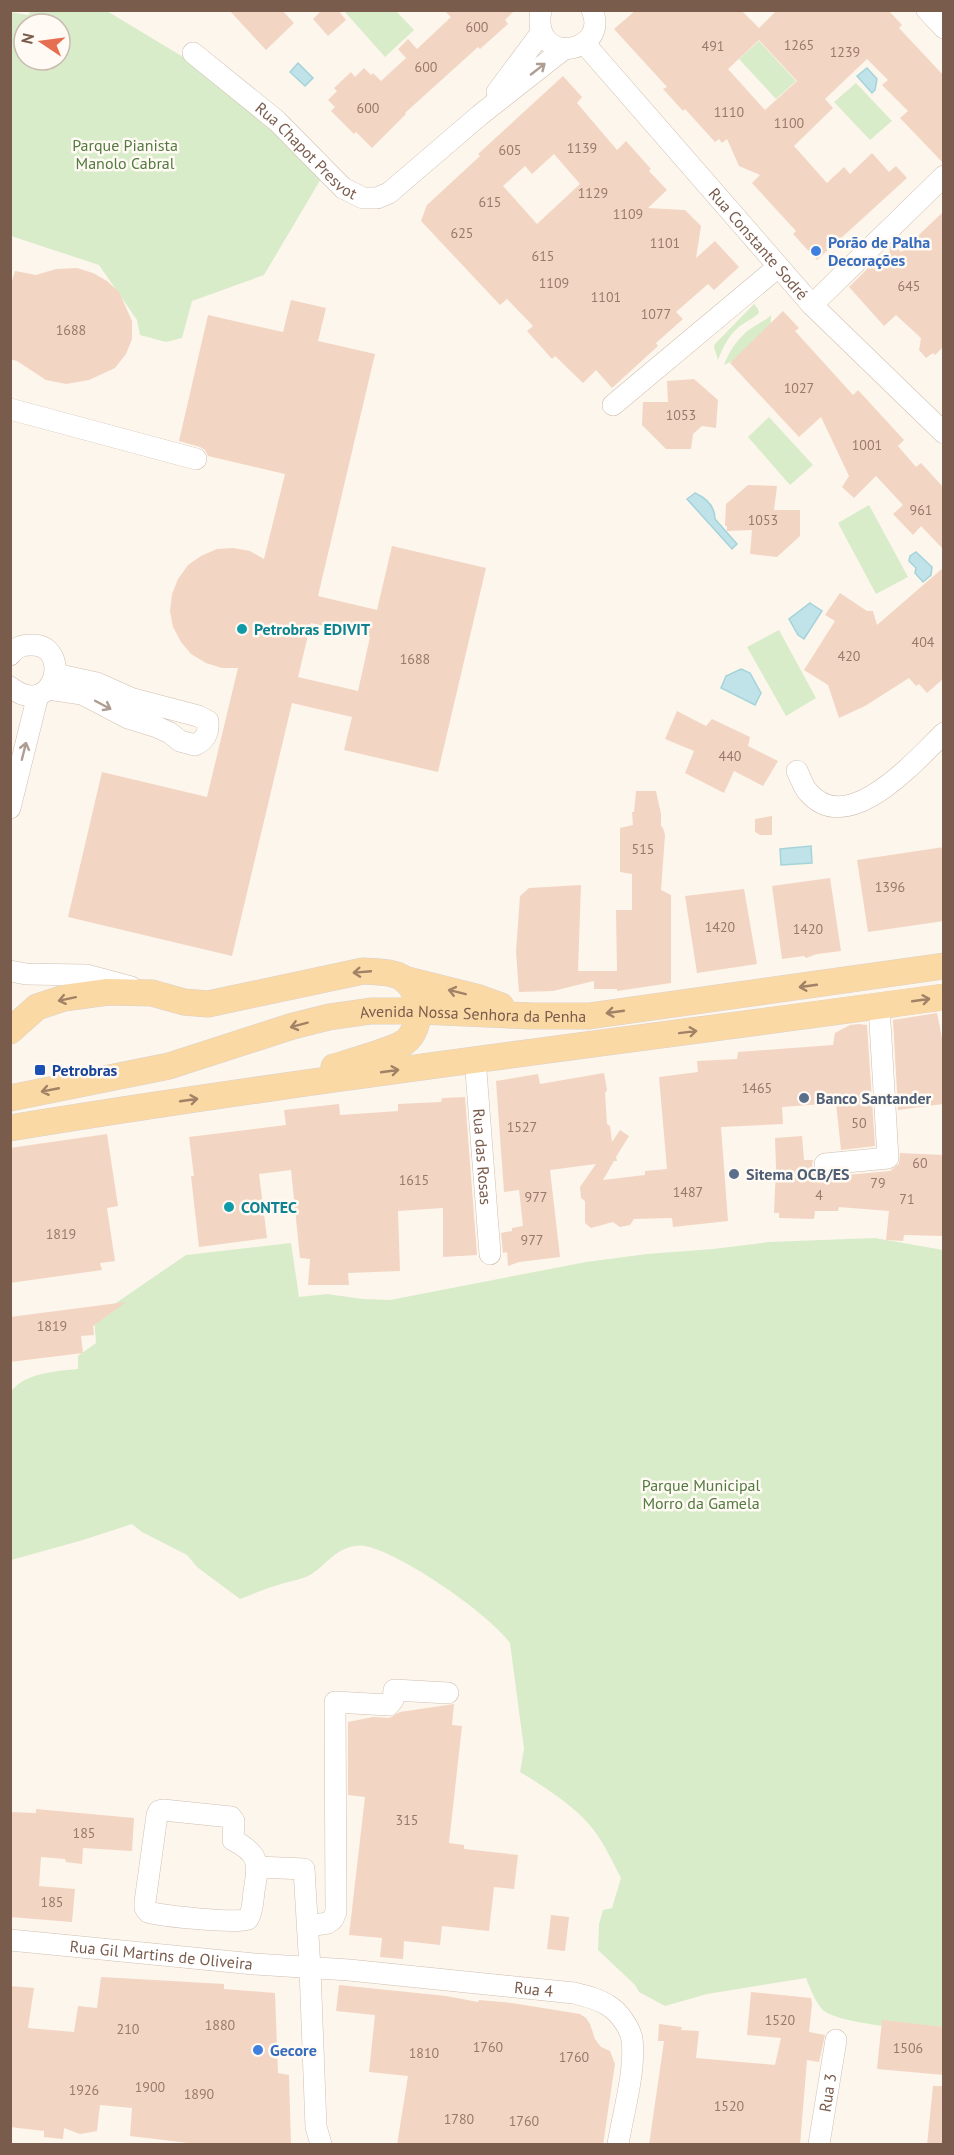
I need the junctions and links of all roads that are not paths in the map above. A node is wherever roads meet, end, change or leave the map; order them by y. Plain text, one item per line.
1 (541, 10) edge
2 (927, 10) edge
3 (595, 12) edge
4 (944, 28) edge
5 (541, 33) junction
6 (584, 43) junction
7 (564, 50) junction
8 (193, 53) dead end
9 (480, 115) junction
10 (944, 176) edge
11 (778, 267) junction
12 (813, 305) junction
13 (613, 405) dead end
14 (10, 409) edge
15 (944, 433) edge
16 (196, 459) dead end
17 (10, 655) edge
18 (47, 686) junction
19 (10, 687) edge
20 (944, 734) edge
21 (797, 771) dead end
22 (10, 808) edge
23 (944, 966) edge
24 (10, 971) edge
25 (404, 979) junction
26 (152, 993) junction
27 (944, 997) edge
28 (879, 1006) junction
29 (419, 1011) junction
30 (533, 1016) junction
31 (10, 1031) edge
32 (475, 1058) junction
33 (274, 1087) junction
34 (10, 1098) edge
35 (10, 1128) edge
36 (825, 1164) dead end
37 (490, 1254) dead end
38 (448, 1693) dead end
39 (258, 1868) junction
40 (308, 1926) junction
41 (10, 1940) edge
42 (310, 1968) junction
43 (836, 2040) dead end
44 (315, 2139) edge
45 (618, 2145) edge
46 (819, 2145) edge

1 - 5 street
2 - 4 street
3 - 6 street
5 - 7 street
5 - 9 street, Rua Chapot Presvot
6 - 7 street, Rua Chapot Presvot
6 - 11 street, Rua Constante Sodré
9 -> 7 street, Rua Chapot Presvot
8 - 9 street, Rua Chapot Presvot
10 - 12 street
11 - 12 street, Rua Constante Sodré
11 - 13 street
12 - 15 street, Rua Constante Sodré
14 - 16 street
17 - 18 street
18 -> 18 street
18 - 19 street
22 -> 18 street
20 - 21 street
23 -> 30 main road, Avenida Nossa Senhora da Penha
24 - 26 street
25 -> 26 main road
25 - 29 main road
30 -> 25 main road
26 -> 31 main road
28 -> 27 main road, Avenida Nossa Senhora da Penha
32 -> 28 main road, Avenida Nossa Senhora da Penha
28 - 36 street
29 - 30 main road, Avenida Nossa Senhora da Penha
29 - 33 main road
29 -> 34 main road, Avenida Nossa Senhora da Penha
33 -> 32 main road, Avenida Nossa Senhora da Penha
32 - 37 street, Rua das Rosas
35 -> 33 main road, Avenida Nossa Senhora da Penha
38 - 40 street
39 - 39 street
39 - 40 street
40 - 42 street
41 - 42 street, Rua Gil Martins de Oliveira
42 - 44 street
42 - 45 street, Rua 4
43 - 46 street, Rua 3

